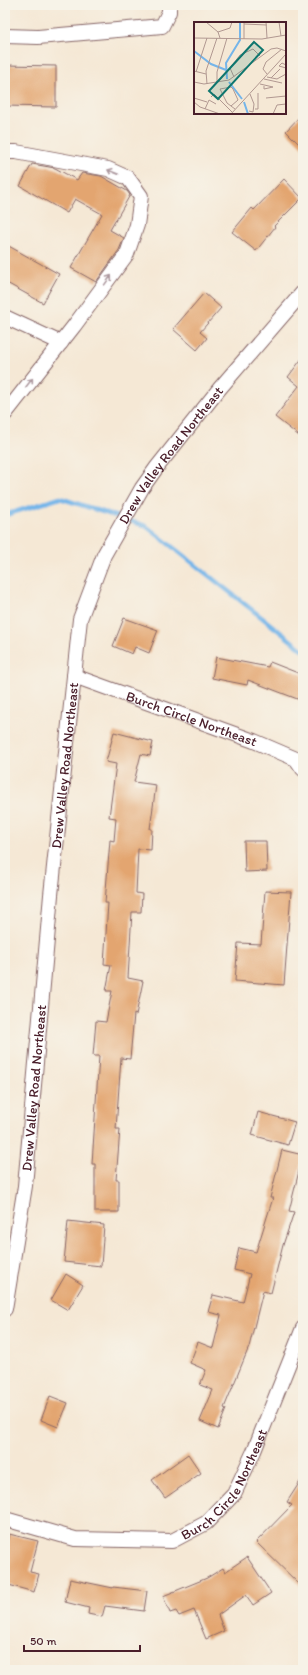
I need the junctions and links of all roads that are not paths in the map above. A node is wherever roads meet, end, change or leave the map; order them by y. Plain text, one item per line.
1 (169, 5) edge
2 (5, 36) edge
3 (5, 152) edge
4 (303, 292) edge
5 (5, 317) edge
6 (61, 343) junction
7 (5, 414) edge
8 (74, 676) junction
9 (303, 769) edge
10 (5, 1309) edge
11 (303, 1328) edge
12 (5, 1519) edge

1 - 2 street
6 -> 3 street
4 - 8 street, Drew Valley Road Northeast
5 - 6 street
7 -> 6 street
8 - 9 street, Burch Circle Northeast
8 - 10 street, Drew Valley Road Northeast
11 - 12 street, Burch Circle Northeast

